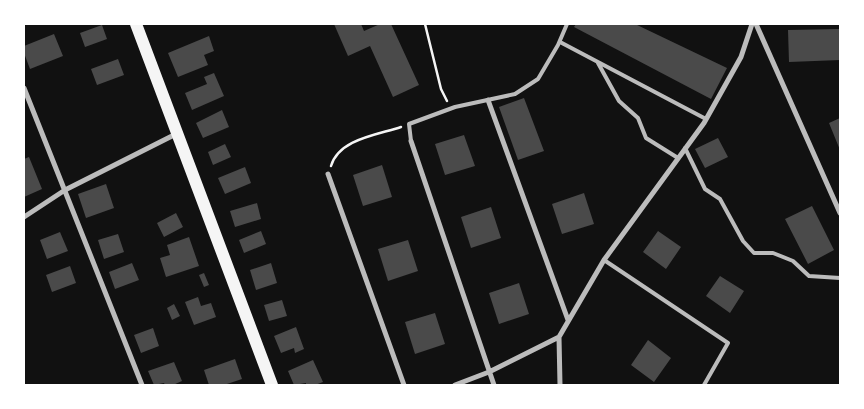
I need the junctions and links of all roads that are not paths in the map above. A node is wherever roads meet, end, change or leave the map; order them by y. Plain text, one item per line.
1 (136, 24) edge
2 (567, 24) edge
3 (752, 24) edge
4 (756, 24) edge
5 (560, 42) junction
6 (598, 63) junction
7 (24, 88) edge
8 (488, 100) junction
9 (706, 119) junction
10 (176, 133) junction
11 (411, 141) joint
12 (685, 148) junction
13 (678, 158) junction
14 (328, 174) road end
15 (65, 190) junction
16 (840, 214) edge
17 (24, 217) edge
18 (604, 260) junction
19 (840, 278) edge
20 (568, 320) junction
21 (559, 337) junction
22 (489, 372) junction
23 (142, 385) edge
24 (272, 385) edge
25 (404, 385) edge
26 (455, 385) edge
27 (494, 385) edge
28 (560, 385) edge
29 (704, 385) edge

1 - 10 main road
2 - 5 lane
3 - 9 street
4 - 16 street
5 - 6 lane
5 - 8 lane
6 - 9 lane
6 - 13 lane
7 - 15 street
8 - 11 lane
8 - 20 street
9 - 12 street
10 - 15 street
10 - 24 main road
11 - 22 street
12 - 13 street
12 - 19 lane
13 - 18 street
14 - 25 street
15 - 17 street
15 - 23 street
18 - 20 street
18 - 29 lane
20 - 21 street
21 - 22 street
21 - 28 street
22 - 26 street
22 - 27 street

